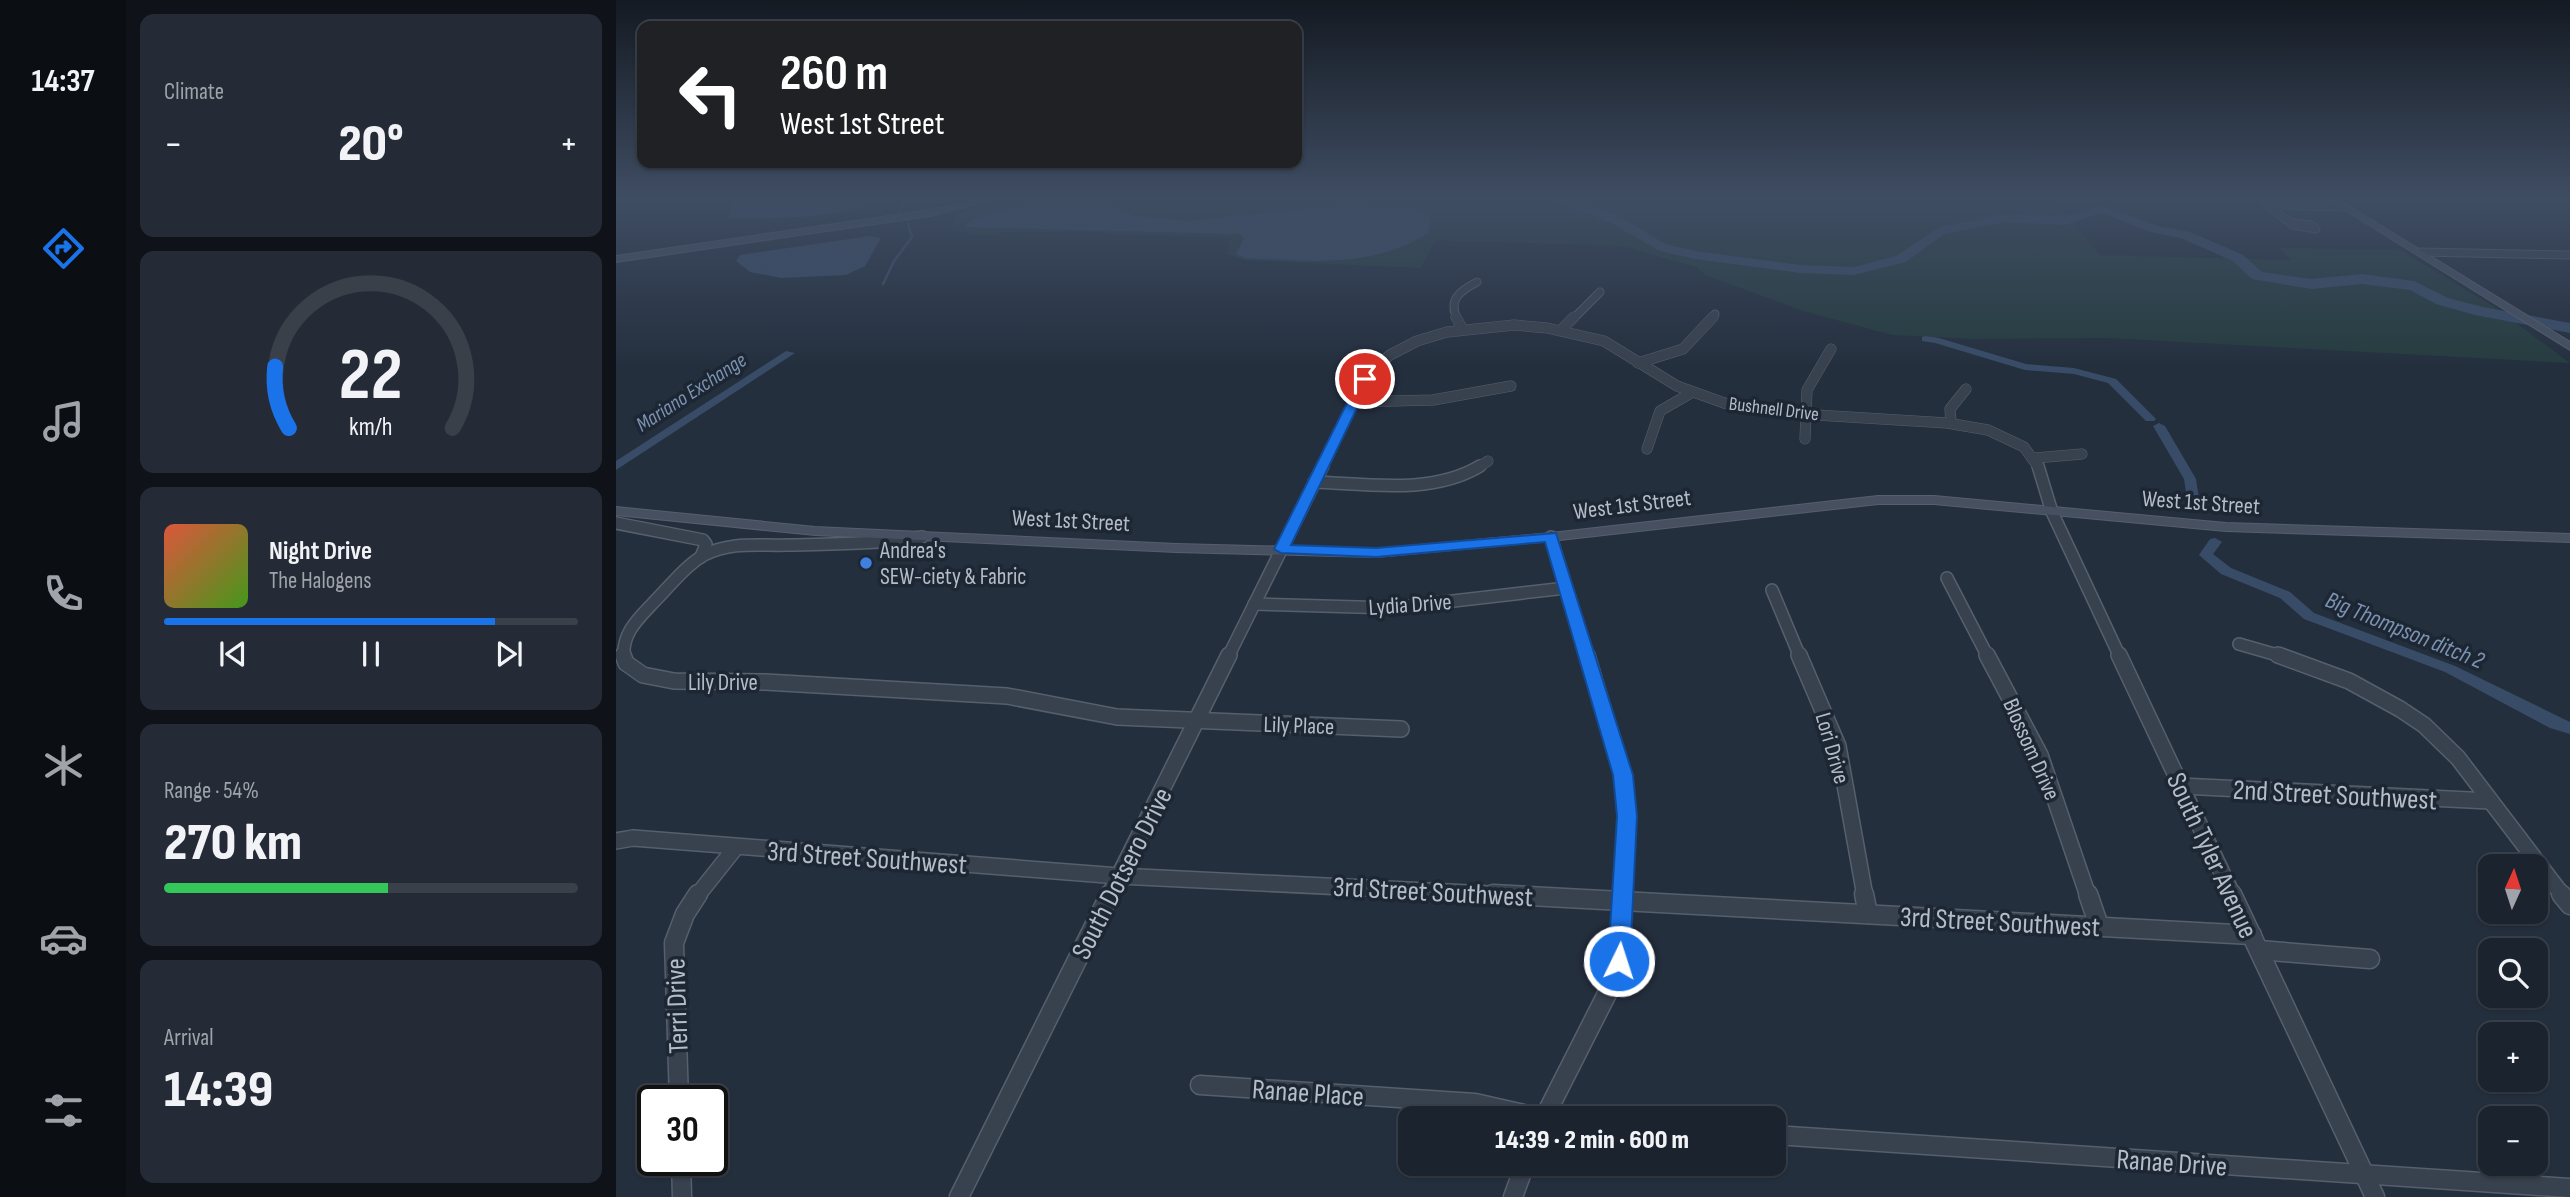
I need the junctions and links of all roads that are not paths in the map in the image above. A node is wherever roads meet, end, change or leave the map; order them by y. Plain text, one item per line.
1 (637, 256) edge
2 (2426, 256) edge
3 (616, 259) edge
4 (1477, 282) dead end
5 (1600, 292) dead end
6 (1715, 314) dead end
7 (1463, 330) junction
8 (1562, 330) junction
9 (2570, 347) edge
10 (1831, 349) dead end
11 (1638, 362) junction
12 (1511, 386) dead end
13 (1966, 389) dead end
14 (1691, 393) junction
15 (1354, 402) junction
16 (1807, 413) junction
17 (1951, 423) junction
18 (1805, 439) dead end
19 (1647, 449) dead end
20 (2082, 454) dead end
21 (2035, 458) junction
22 (1489, 461) dead end
23 (1314, 482) junction
24 (616, 511) edge
25 (2052, 512) junction
26 (616, 523) edge
27 (935, 536) junction
28 (1551, 537) junction
29 (2570, 538) edge
30 (1281, 549) junction
31 (701, 556) junction
32 (1947, 578) dead end
33 (1566, 588) junction
34 (1772, 590) dead end
35 (1254, 604) junction
36 (2239, 644) dead end
37 (1198, 720) junction
38 (1401, 729) dead end
39 (2181, 786) junction
40 (2490, 802) junction
41 (616, 841) edge
42 (736, 847) junction
43 (1119, 876) junction
44 (1623, 900) junction
45 (2570, 905) edge
46 (1868, 914) junction
47 (2099, 926) junction
48 (2255, 943) junction
49 (2370, 959) dead end
50 (678, 1085) edge
51 (1200, 1085) dead end
52 (1489, 1106) edge
53 (1549, 1106) edge
54 (1786, 1136) edge
55 (2366, 1175) junction
56 (681, 1176) edge
57 (1521, 1176) edge
58 (2570, 1188) edge
59 (682, 1197) edge
60 (959, 1197) edge
61 (1513, 1197) edge
62 (2375, 1197) edge

1 - 3 main road
2 - 9 main road
4 - 7 street
5 - 8 street
6 - 11 street
7 - 8 street, Bushnell Drive
7 - 15 street, Bushnell Drive
8 - 11 street, Bushnell Drive
10 - 16 street
11 - 14 street, Bushnell Drive
12 - 15 street
13 - 17 street
14 - 16 street, Bushnell Drive
14 - 19 street
15 - 23 street, South Dotsero Drive
16 - 17 street, Bushnell Drive
16 - 18 street
17 - 21 street, Bushnell Drive
20 - 21 street
21 - 25 street
22 - 23 street
23 - 30 street, South Dotsero Drive
24 - 27 main road, West 1st Street
25 - 28 main road, West 1st Street
25 - 29 main road, West 1st Street
25 - 39 street, South Tyler Avenue
26 - 31 street
27 - 30 main road, West 1st Street
27 - 31 street, Lily Drive
28 - 30 main road, West 1st Street
28 - 33 street
30 - 35 street, South Dotsero Drive
31 - 37 street, Lily Drive
32 - 47 street, Blossom Drive
33 - 35 street, Lydia Drive
33 - 44 street
34 - 46 street, Lori Drive
35 - 37 street, South Dotsero Drive
36 - 40 street
37 - 38 street, Lily Place
37 - 43 street, South Dotsero Drive
39 - 40 street, 2nd Street Southwest
39 - 48 street, South Tyler Avenue
40 - 45 street
41 - 42 street, 3rd Street Southwest
42 - 43 street, 3rd Street Southwest
42 - 50 street, Terri Drive
43 - 44 street, 3rd Street Southwest
43 - 60 street, South Dotsero Drive
44 - 46 street, 3rd Street Southwest
44 - 53 street
46 - 47 street, 3rd Street Southwest
47 - 48 street, 3rd Street Southwest
48 - 49 street
48 - 55 street, South Tyler Avenue
51 - 52 street, Ranae Place
54 - 55 street, Ranae Drive
55 - 58 street, Ranae Drive
55 - 62 street, South Tyler Avenue
56 - 59 street
57 - 61 street

